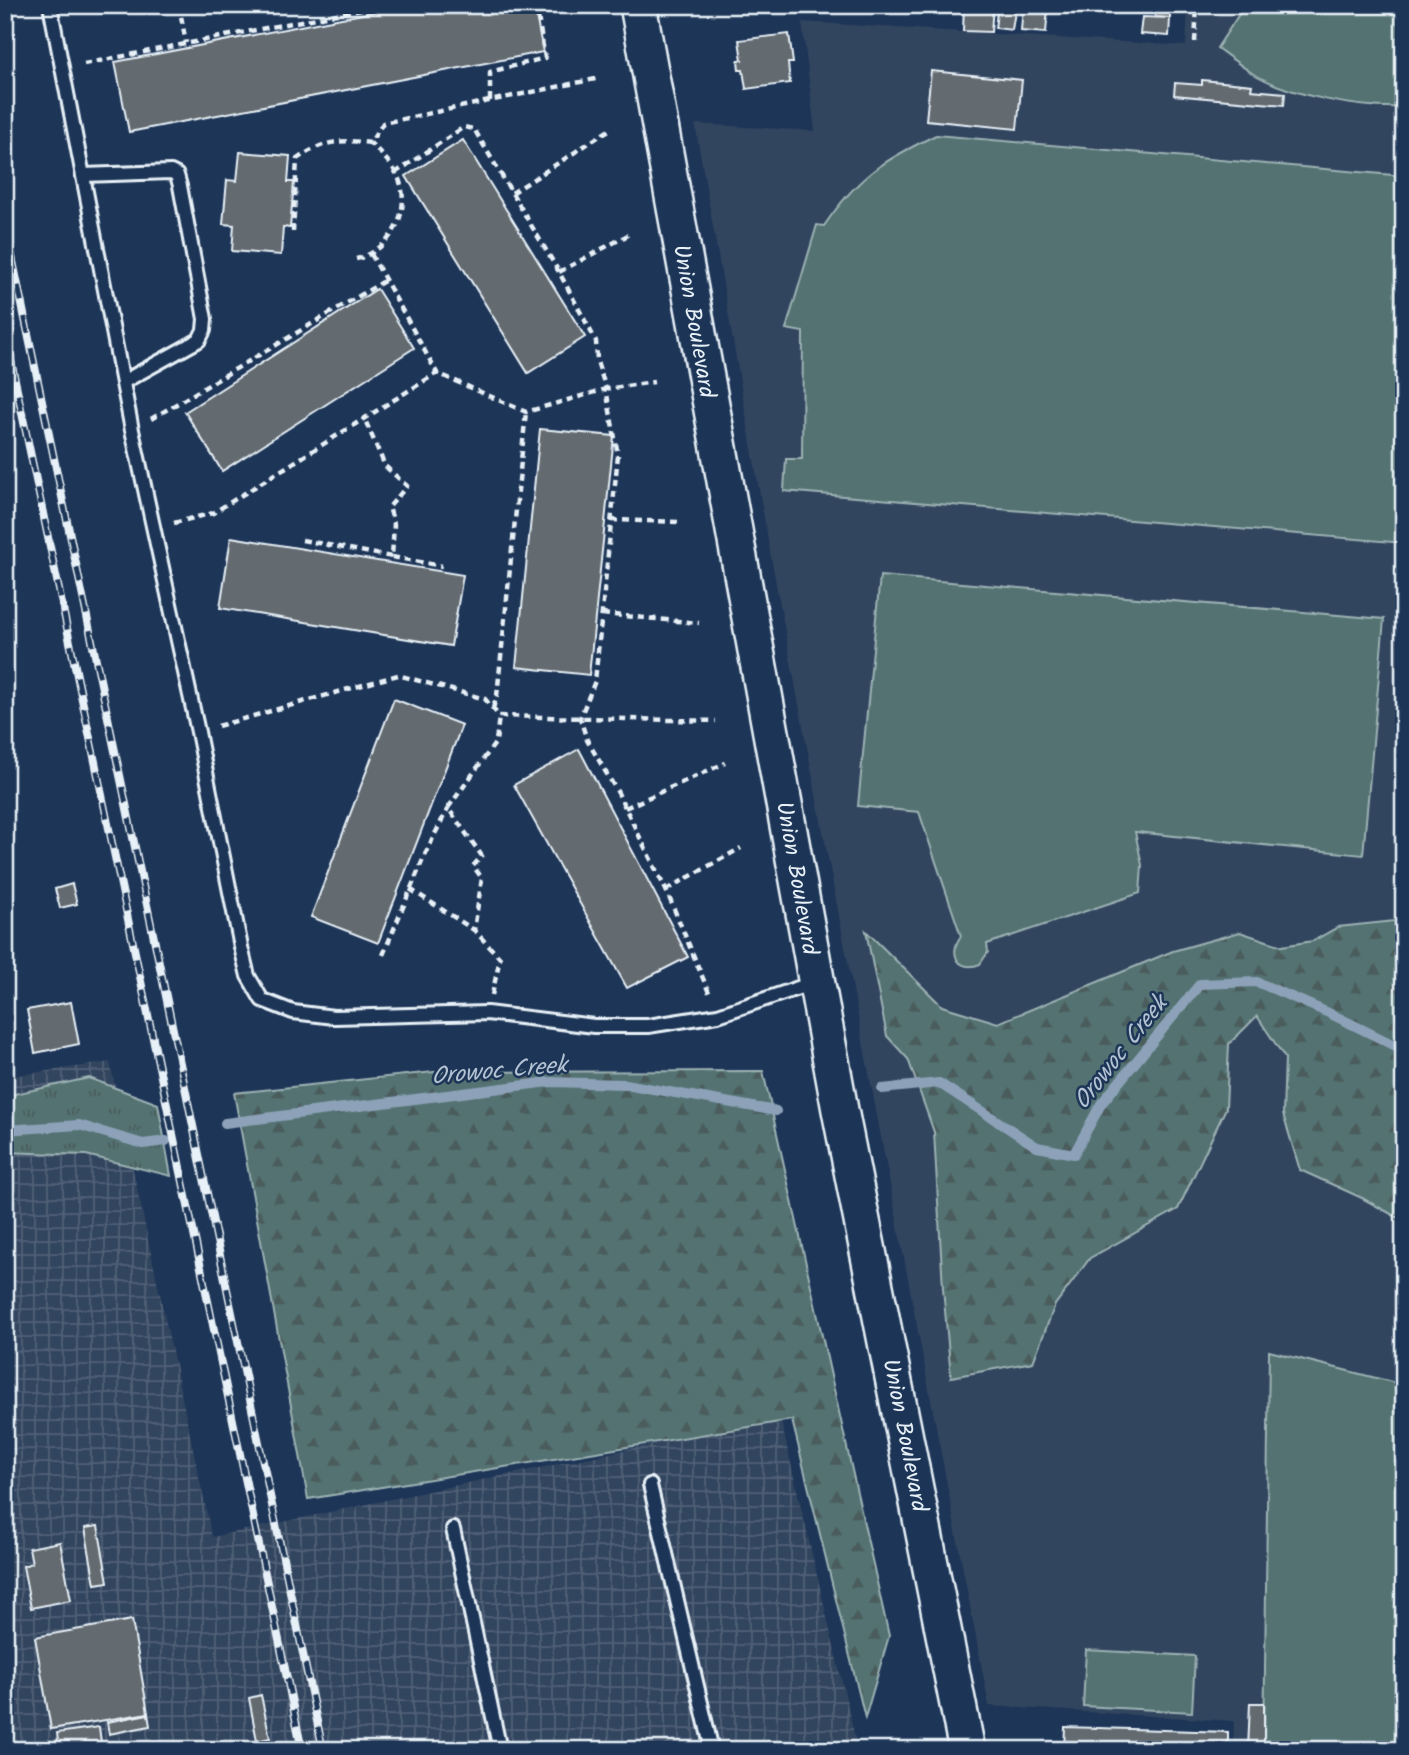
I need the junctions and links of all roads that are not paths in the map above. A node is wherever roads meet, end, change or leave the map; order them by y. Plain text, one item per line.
1 (50, 5) edge
2 (638, 5) edge
3 (83, 176) junction
4 (123, 382) junction
5 (817, 982) junction
6 (650, 1485) dead end
7 (453, 1530) dead end
8 (500, 1750) edge
9 (712, 1750) edge
10 (967, 1750) edge

1 - 3 lane
2 - 5 main road, Union Boulevard
3 - 4 lane
3 - 4 lane
4 - 5 lane
5 - 10 main road, Union Boulevard
6 - 9 lane
7 - 8 lane

